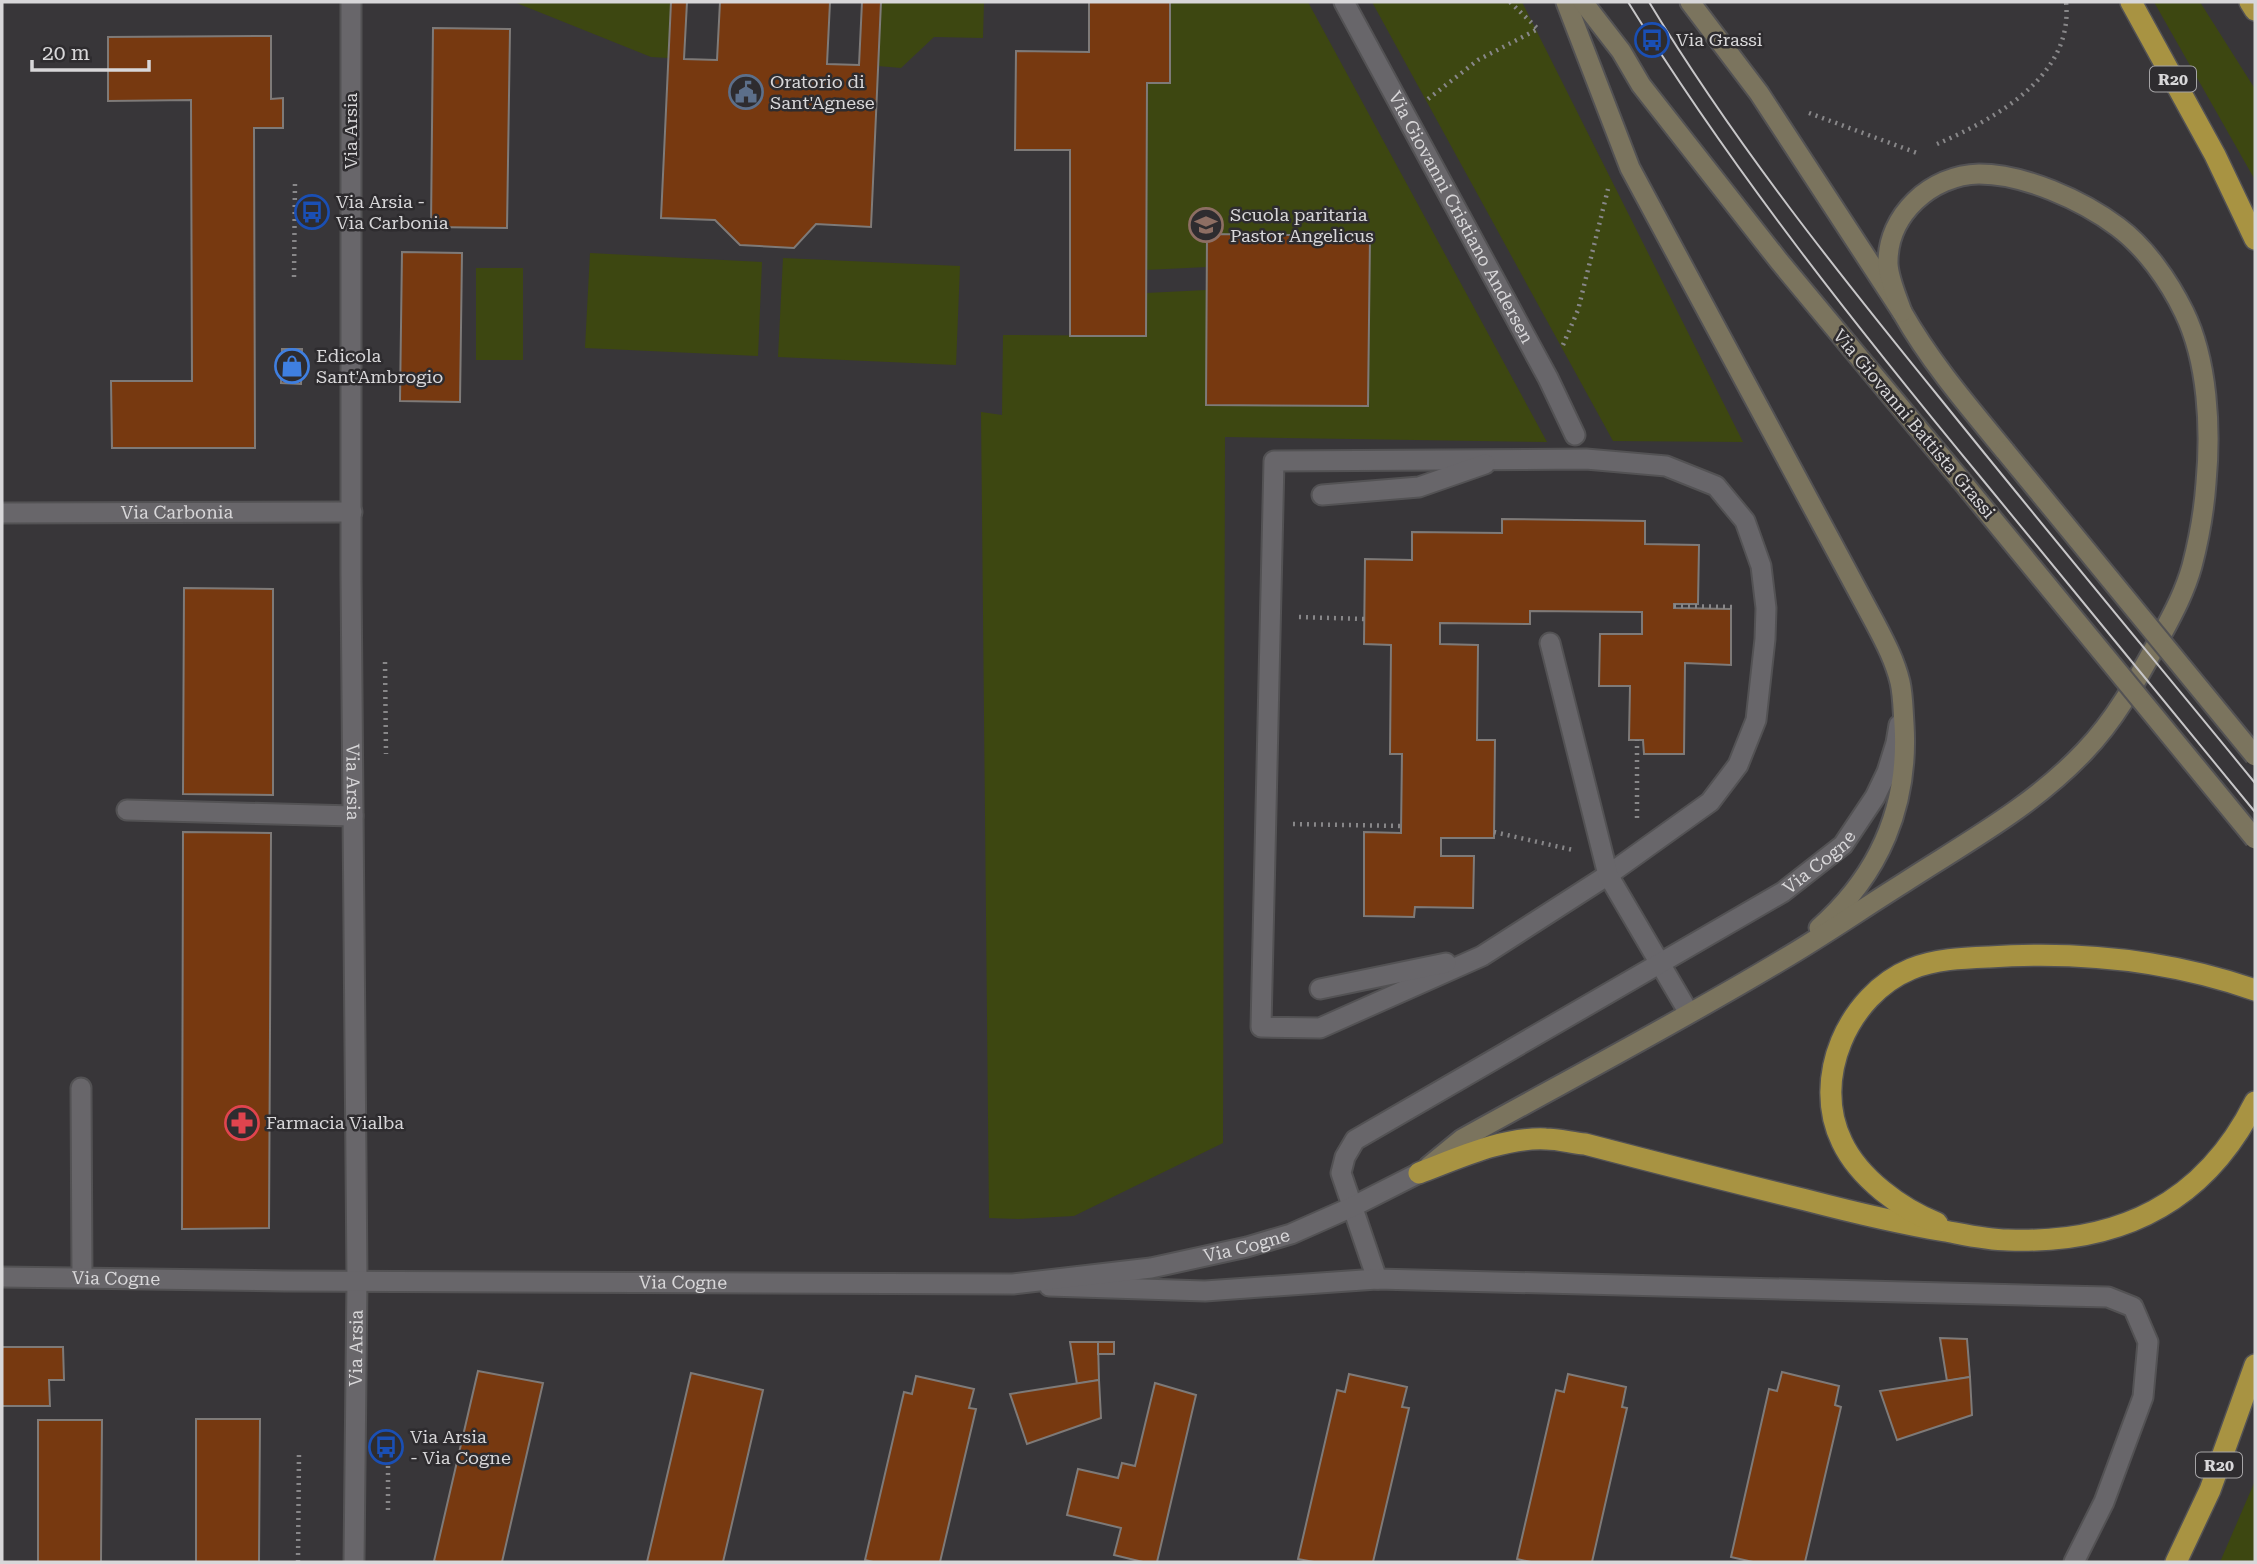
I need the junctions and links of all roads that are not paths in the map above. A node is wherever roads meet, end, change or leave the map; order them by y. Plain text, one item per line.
1 (351, 2) edge
2 (1344, 2) edge
3 (1566, 2) edge
4 (1583, 2) edge
5 (1690, 2) edge
6 (2131, 2) edge
7 (2250, 2) edge
8 (2255, 10) edge
9 (2255, 239) edge
10 (1902, 312) junction
11 (1575, 435) dead end
12 (1499, 459) junction
13 (1322, 495) dead end
14 (352, 512) junction
15 (2, 513) edge
16 (1550, 643) dead end
17 (1903, 702) junction
18 (2255, 756) edge
19 (127, 810) dead end
20 (354, 816) junction
21 (2255, 839) edge
22 (1606, 866) junction
23 (1482, 956) junction
24 (1783, 960) junction
25 (1661, 963) junction
26 (1320, 989) dead end
27 (2255, 990) edge
28 (1689, 1013) junction
29 (81, 1088) dead end
30 (2255, 1102) edge
31 (1419, 1173) junction
32 (1352, 1207) junction
33 (1972, 1236) junction
34 (2, 1277) edge
35 (82, 1277) junction
36 (1377, 1279) junction
37 (357, 1280) junction
38 (1013, 1284) junction
39 (2255, 1366) edge
40 (354, 1562) edge
41 (2074, 1562) edge
42 (2176, 1562) edge

1 - 14 street, Via Arsia
2 - 11 street, Via Giovanni Cristiano Andersen
3 - 17 main road
4 - 21 main road, Via Giovanni Battista Grassi, bridge
5 - 10 main road
6 - 9 highway, R20
7 - 8 highway
10 - 18 main road, bridge
10 - 24 main road
12 - 13 street
12 - 22 street
12 - 23 street
14 - 15 street, Via Carbonia
14 - 20 street, Via Arsia
16 - 22 street
17 - 24 main road
17 - 25 street, Via Cogne
19 - 20 street
20 - 37 street, Via Arsia
22 - 23 street
22 - 25 street
23 - 26 street
24 - 28 main road
25 - 28 street
25 - 32 street, Via Cogne
27 - 33 highway
28 - 31 main road
29 - 35 street
30 - 33 highway
31 - 32 street, Via Cogne
31 - 33 highway
32 - 36 street
32 - 38 street, Via Cogne
34 - 35 street, Via Cogne
35 - 37 street, Via Cogne
36 - 38 street
36 - 41 street
37 - 38 street, Via Cogne
37 - 40 street, Via Arsia
39 - 42 highway, R20

